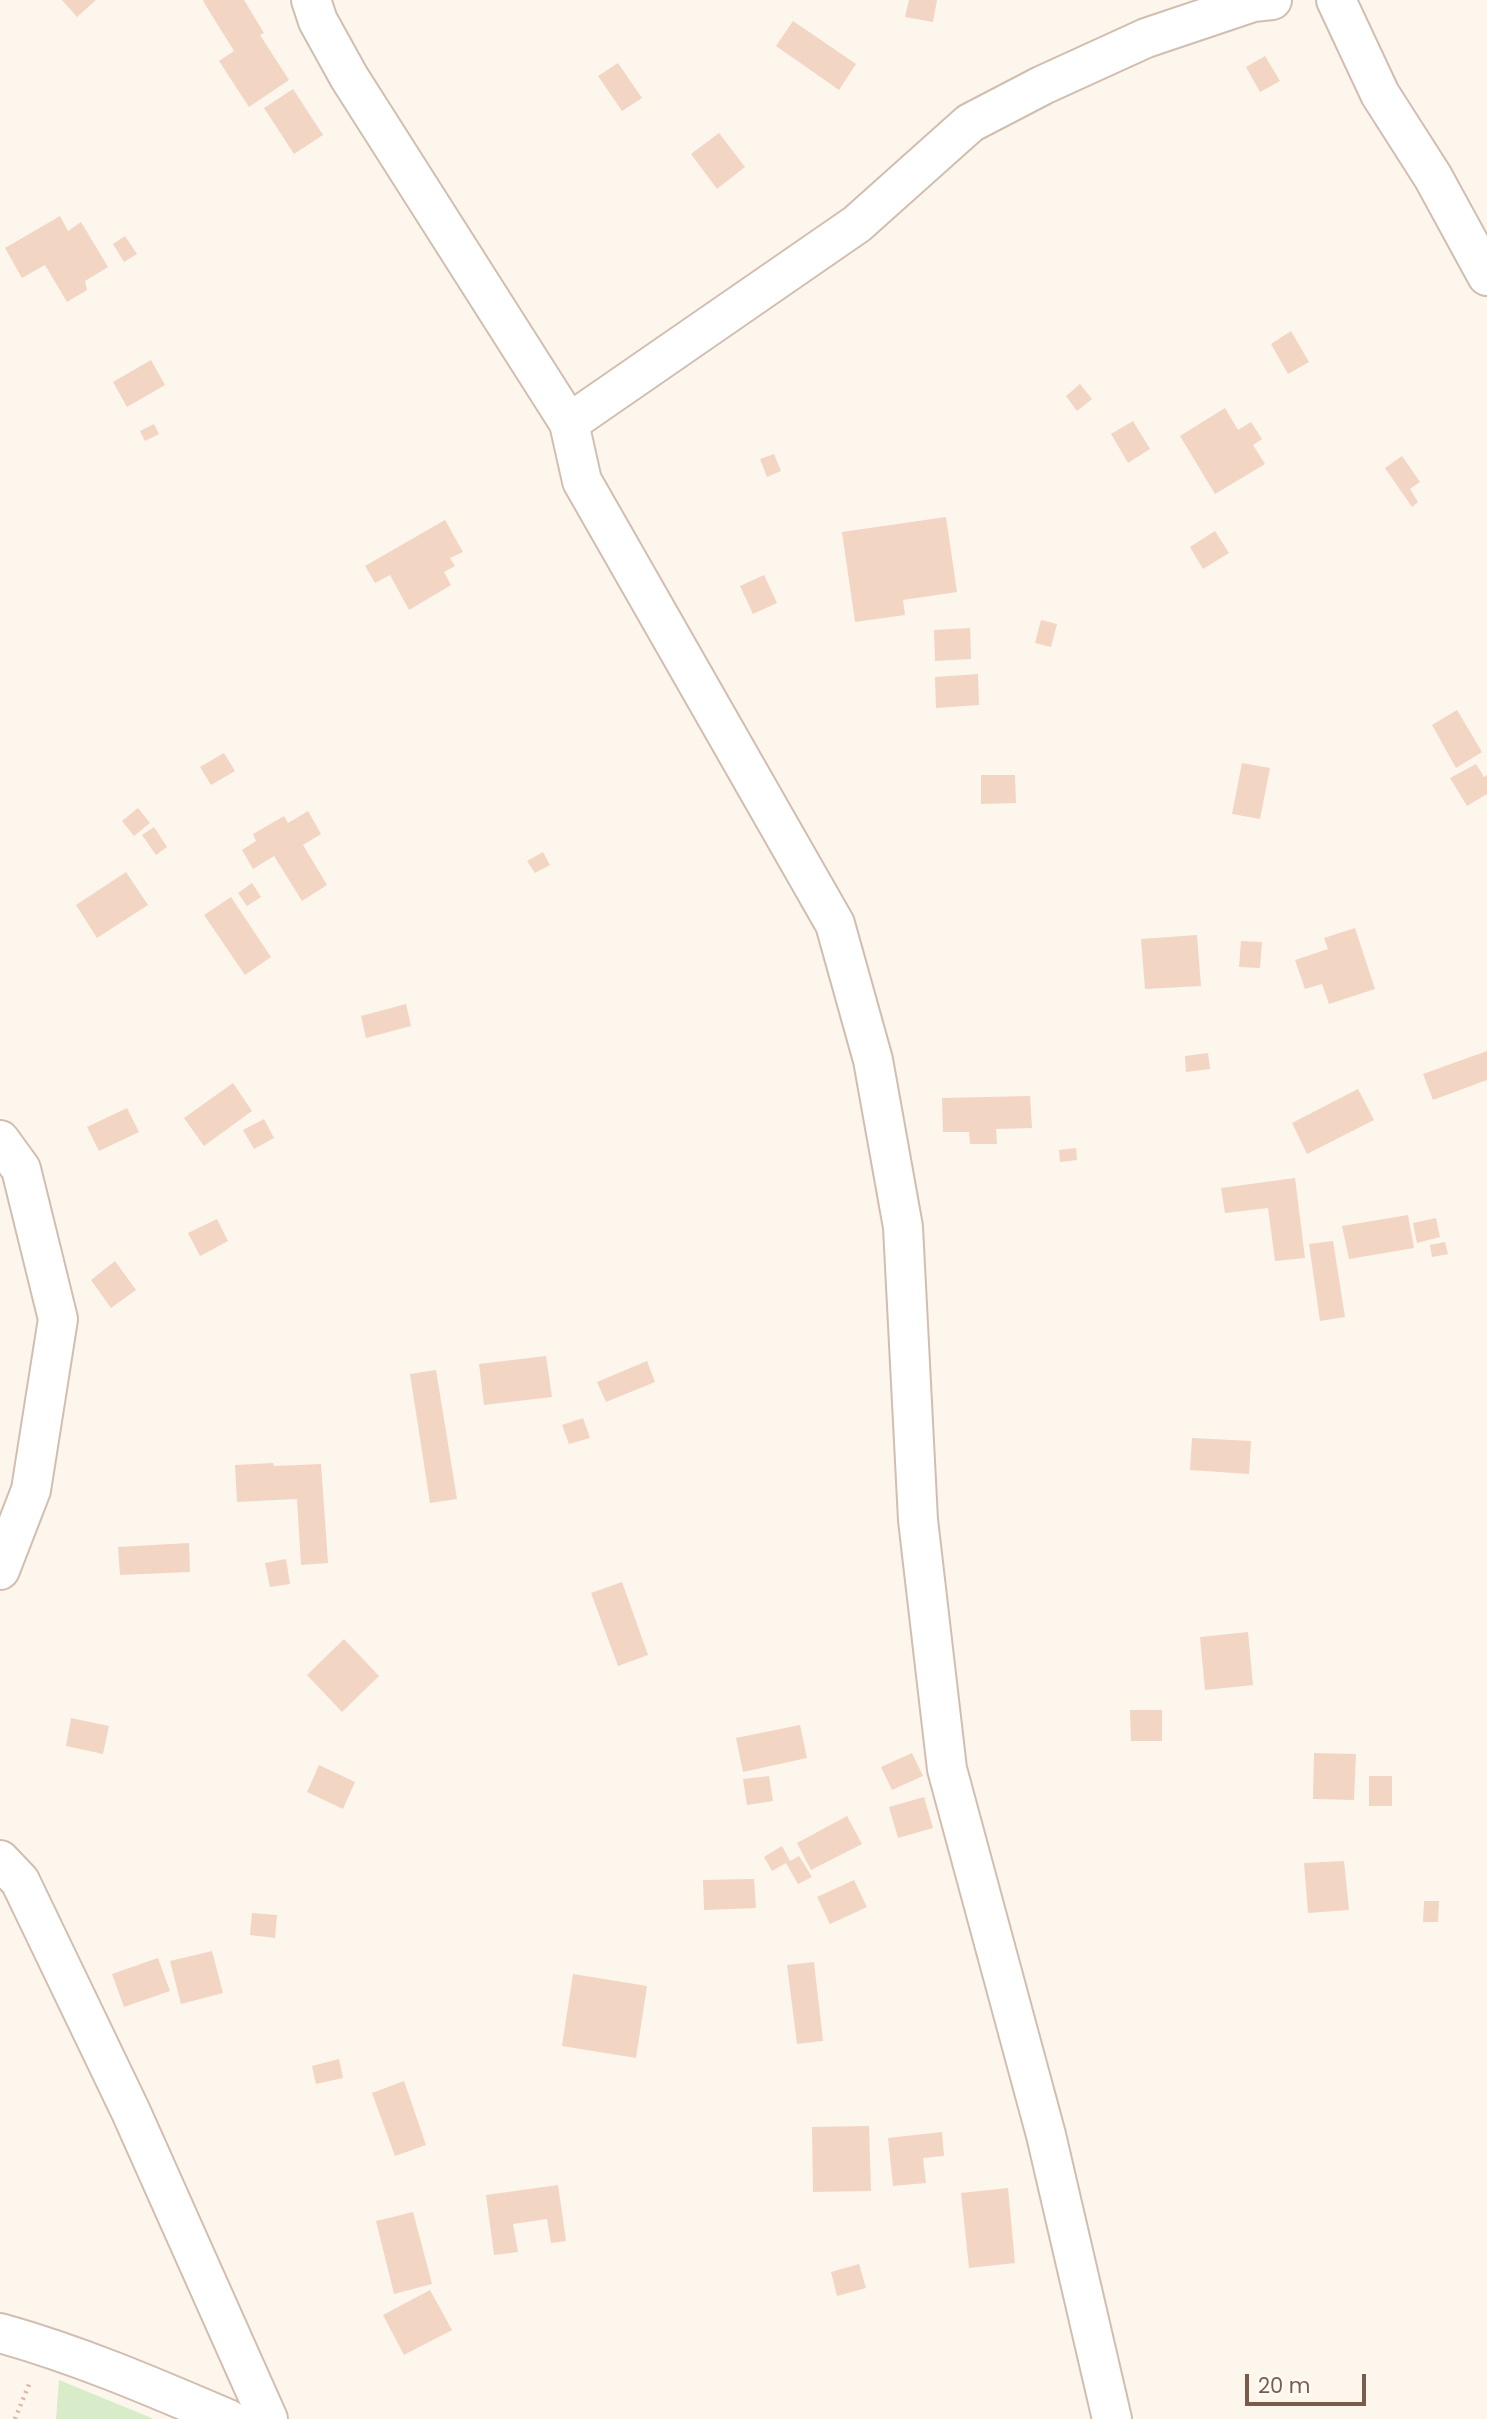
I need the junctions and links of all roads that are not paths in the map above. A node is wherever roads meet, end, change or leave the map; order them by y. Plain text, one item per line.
1 (311, 0) edge
2 (1272, 0) edge
3 (1336, 0) edge
4 (1487, 276) edge
5 (569, 423) junction
6 (0, 1140) edge
7 (0, 1570) edge
8 (0, 1860) edge
9 (0, 2333) edge
10 (228, 2419) edge
11 (268, 2419) edge
12 (1112, 2419) edge

1 - 5 street
2 - 5 street
3 - 4 street
5 - 12 street
6 - 7 street
8 - 11 street
9 - 10 street

